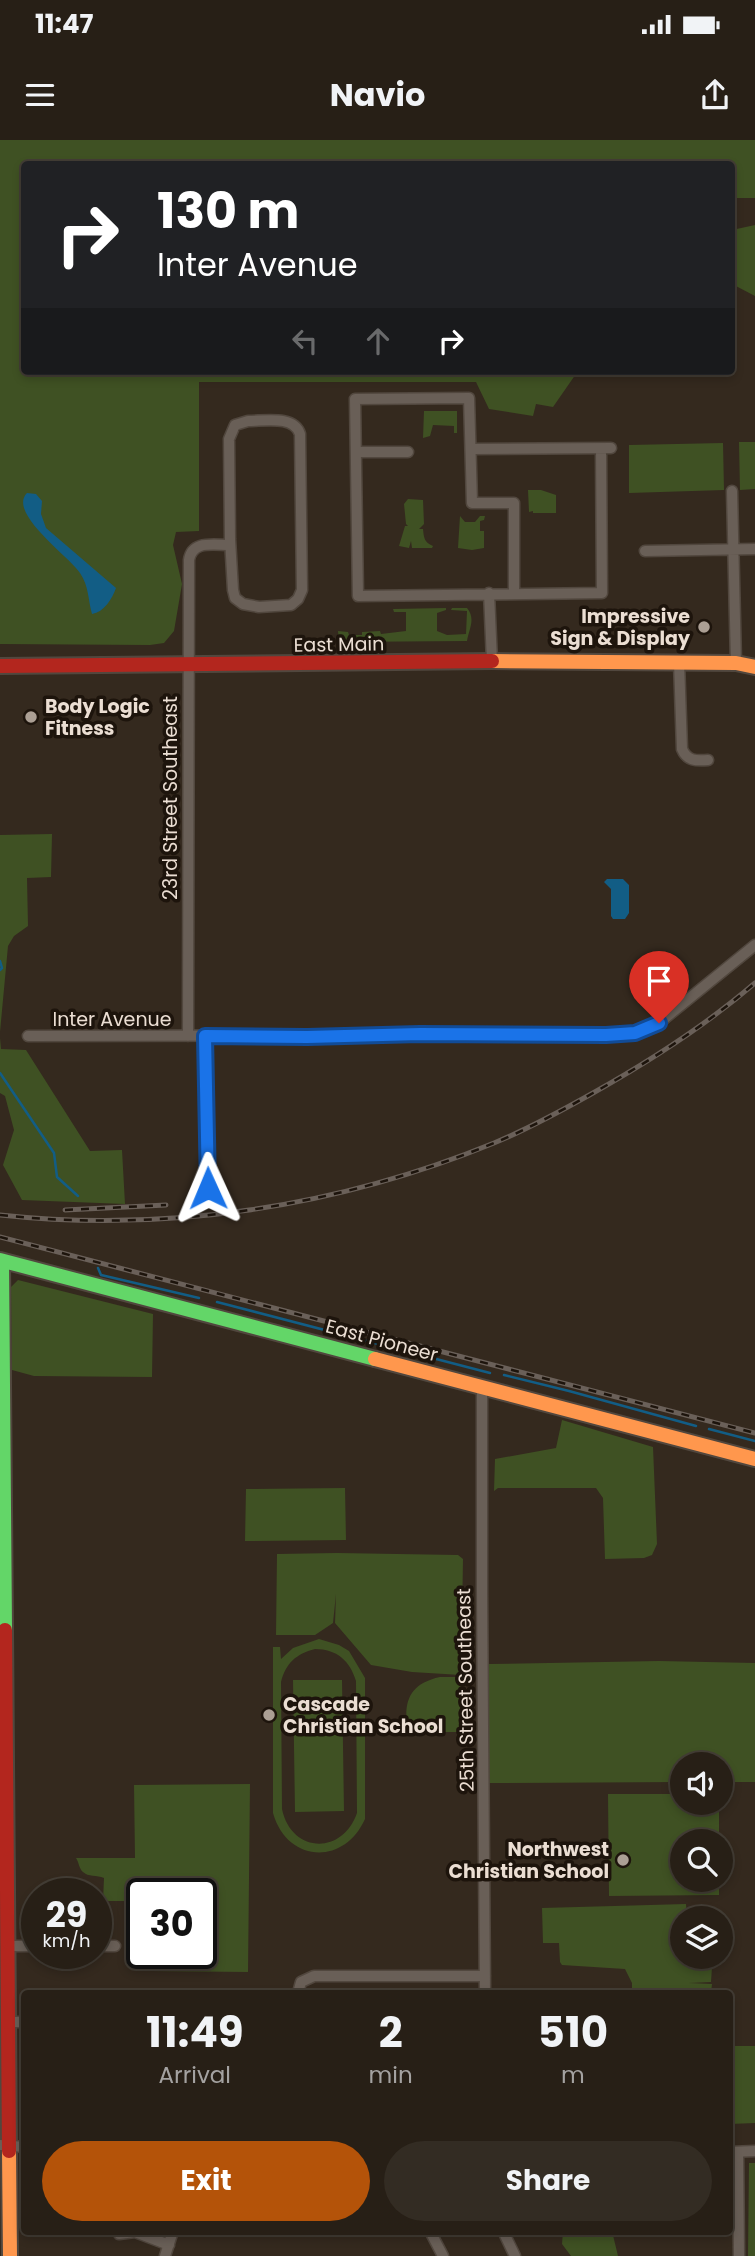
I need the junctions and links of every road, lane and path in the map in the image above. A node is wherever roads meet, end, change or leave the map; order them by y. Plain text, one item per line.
1 (471, 449) junction
2 (356, 452) junction
3 (408, 452) dead end
4 (732, 491) dead end
5 (230, 545) junction
6 (755, 549) edge
7 (733, 550) junction
8 (645, 551) dead end
9 (489, 593) junction
10 (514, 593) junction
11 (755, 657) edge
12 (492, 662) junction
13 (679, 662) junction
14 (736, 662) junction
15 (0, 666) edge
16 (187, 666) junction
17 (755, 667) edge
18 (708, 760) dead end
19 (755, 946) edge
20 (28, 1036) dead end
21 (188, 1036) junction
22 (205, 1036) junction
23 (208, 1188) dead end
24 (1, 1260) edge
25 (482, 1386) junction
26 (2, 1436) edge
27 (755, 1458) edge
28 (3, 1568) edge
29 (3, 1666) edge
30 (4, 1785) edge
31 (4, 1901) edge
32 (8, 1946) junction
33 (21, 1946) edge
34 (485, 1976) junction
35 (298, 1990) edge
36 (485, 1990) edge
37 (9, 2022) junction
38 (21, 2022) edge
39 (5, 2145) edge
40 (755, 2151) edge
41 (734, 2152) edge
42 (143, 2235) edge
43 (172, 2235) edge
44 (431, 2235) edge
45 (505, 2235) edge
46 (169, 2245) junction
47 (10, 2256) edge
48 (164, 2256) edge
49 (443, 2256) edge
50 (515, 2256) edge
51 (738, 2256) edge

1 - 2 street
1 - 10 street
1 - 10 street
2 - 3 street
2 - 9 street
4 - 7 street
5 - 5 street
5 - 16 street, 23rd Street Southeast
6 - 7 street
7 - 8 street
7 - 14 street
9 - 10 street
9 - 12 street
11 - 14 street, East Main
12 - 13 street, East Main
12 - 16 street, East Main
13 - 14 street, East Main
13 - 18 street
14 - 17 street, East Main
15 - 16 street, East Main
16 - 21 street, 23rd Street Southeast
19 - 22 street, Inter Avenue
20 - 21 street, Inter Avenue
21 - 22 street, Inter Avenue
22 - 23 street
24 - 25 street, East Pioneer
24 - 26 street
25 - 27 street, East Pioneer
25 - 34 street, 25th Street Southeast
26 - 28 street
28 - 29 street
29 - 30 street
30 - 31 street
31 - 32 street
32 - 33 street
32 - 37 street
34 - 35 street
34 - 36 street, 25th Street Southeast
37 - 38 street
37 - 39 street
39 - 47 street
40 - 41 street
41 - 51 street
42 - 46 street
43 - 46 street
44 - 49 street
45 - 50 street
46 - 48 street

